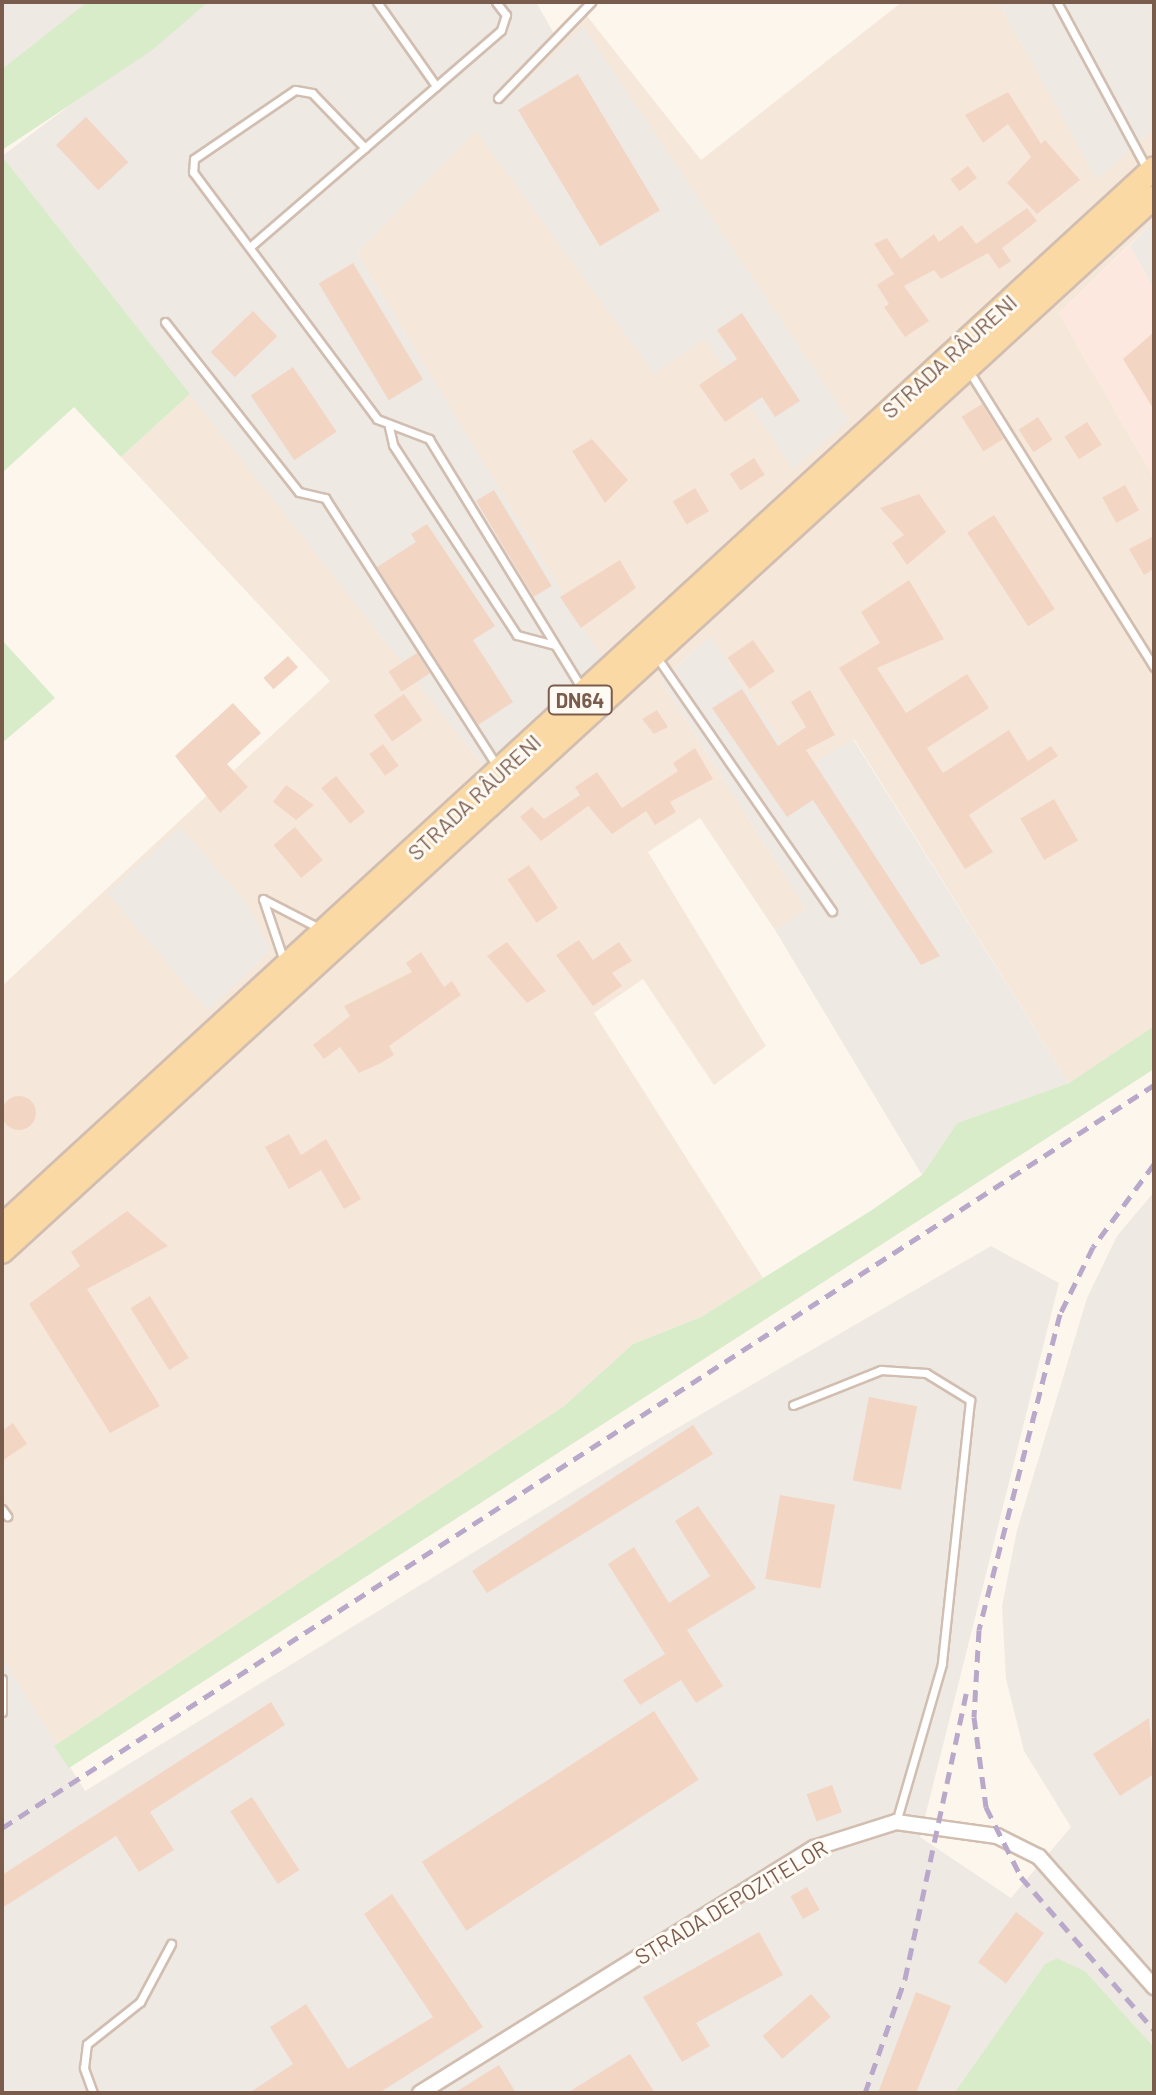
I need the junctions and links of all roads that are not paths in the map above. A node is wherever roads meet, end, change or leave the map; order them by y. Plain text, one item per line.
1 (377, 2) edge
2 (496, 2) edge
3 (591, 2) edge
4 (1057, 2) edge
5 (436, 86) junction
6 (498, 98) dead end
7 (365, 148) junction
8 (1152, 170) edge
9 (1154, 197) edge
10 (251, 246) junction
11 (165, 322) dead end
12 (968, 369) junction
13 (389, 427) junction
14 (554, 645) junction
15 (656, 655) junction
16 (1154, 667) edge
17 (586, 694) junction
18 (501, 773) junction
19 (832, 911) dead end
20 (326, 932) junction
21 (287, 968) junction
22 (2, 1226) edge
23 (2, 1252) edge
24 (793, 1405) dead end
25 (2, 1679) edge
26 (2, 1712) edge
27 (896, 1822) junction
28 (171, 1944) dead end
29 (1154, 1987) edge
30 (93, 2093) edge
31 (420, 2093) edge

1 - 5 lane
2 - 5 lane
3 - 6 lane
4 - 8 lane
5 - 7 lane
7 - 10 lane
7 - 10 lane
8 - 17 main road, STRADA RÂURENI / DN64
9 - 12 main road, STRADA RÂURENI / DN64
10 - 13 lane
11 - 18 lane
12 - 15 main road, STRADA RÂURENI / DN64
12 - 16 lane
13 - 14 lane
13 - 14 lane
14 - 17 lane
15 - 19 lane
15 - 23 main road, STRADA RÂURENI / DN64
17 - 18 main road, STRADA RÂURENI / DN64
18 - 20 main road, STRADA RÂURENI / DN64
20 - 21 main road, STRADA RÂURENI / DN64
20 - 21 lane
21 - 22 main road, STRADA RÂURENI / DN64
24 - 27 lane
25 - 26 lane
27 - 29 street, STRADA DEPOZITELOR
27 - 31 street, STRADA DEPOZITELOR
28 - 30 lane

